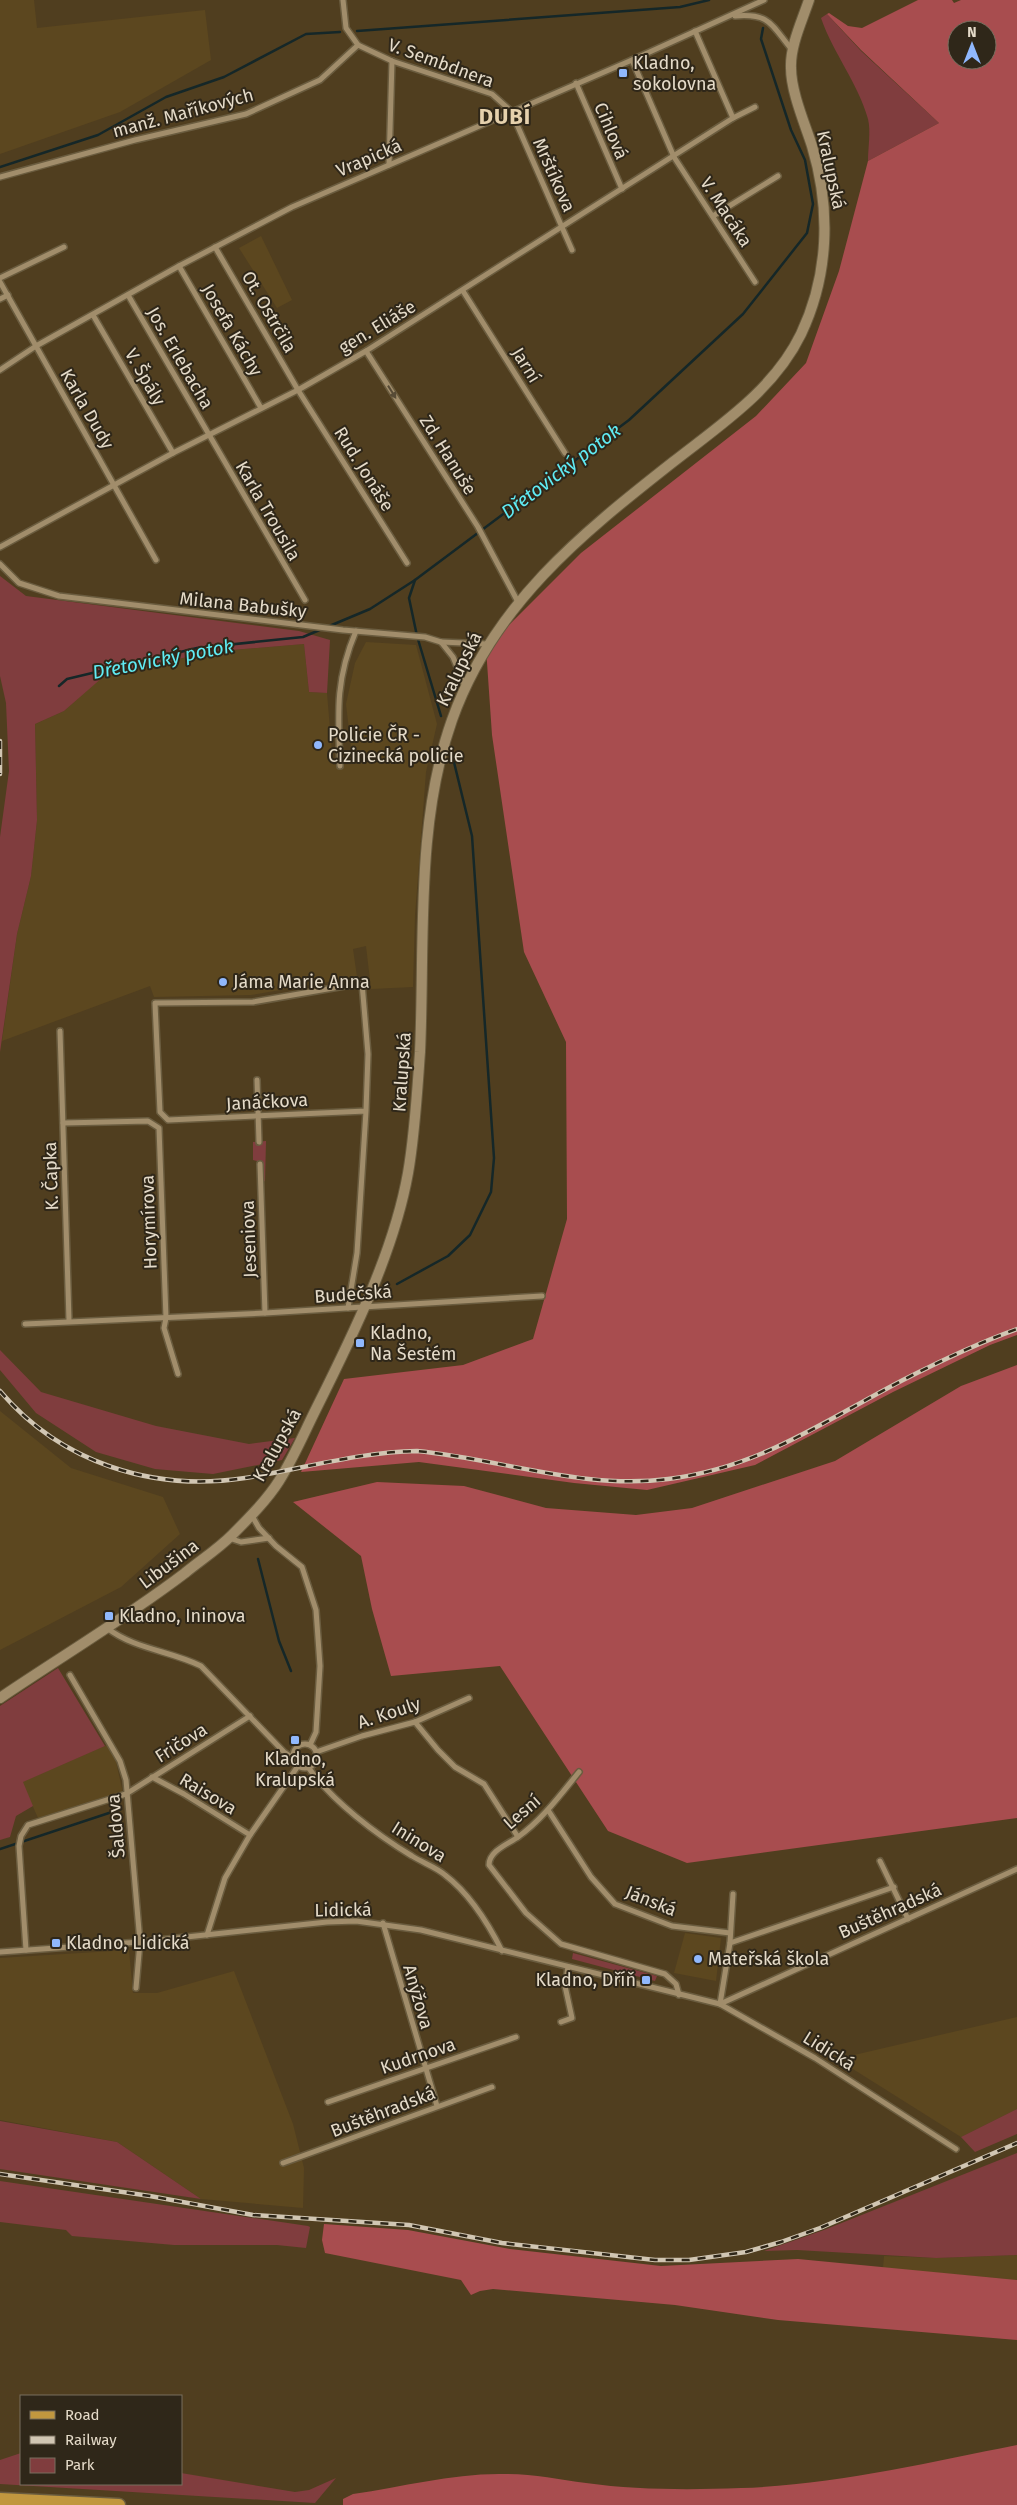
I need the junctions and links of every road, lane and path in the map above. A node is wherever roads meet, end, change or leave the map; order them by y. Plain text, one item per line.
1 (343, 0) edge
2 (764, 0) edge
3 (809, 0) edge
4 (729, 17) junction
5 (695, 31) junction
6 (358, 45) junction
7 (793, 51) junction
8 (632, 60) junction
9 (392, 61) junction
10 (576, 84) junction
11 (755, 107) dead end
12 (511, 111) junction
13 (733, 118) junction
14 (674, 157) junction
15 (389, 165) junction
16 (778, 176) dead end
17 (0, 177) edge
18 (622, 189) junction
19 (713, 216) junction
20 (561, 226) junction
21 (64, 247) dead end
22 (215, 247) junction
23 (572, 250) dead end
24 (179, 266) junction
25 (0, 278) edge
26 (0, 282) edge
27 (755, 282) dead end
28 (463, 291) junction
29 (8, 295) junction
30 (128, 295) junction
31 (0, 300) edge
32 (93, 315) junction
33 (36, 346) junction
34 (366, 351) junction
35 (0, 370) edge
36 (298, 390) junction
37 (261, 408) junction
38 (208, 435) junction
39 (173, 453) junction
40 (565, 453) dead end
41 (114, 485) junction
42 (0, 547) edge
43 (156, 560) dead end
44 (407, 563) dead end
45 (0, 564) edge
46 (305, 600) dead end
47 (518, 602) junction
48 (356, 631) junction
49 (442, 642) junction
50 (487, 644) junction
51 (466, 686) junction
52 (340, 766) dead end
53 (60, 1031) dead end
54 (257, 1080) dead end
55 (366, 1112) junction
56 (258, 1116) junction
57 (168, 1120) joint
58 (63, 1124) junction
59 (259, 1142) dead end
60 (260, 1164) dead end
61 (542, 1296) dead end
62 (363, 1306) junction
63 (348, 1308) junction
64 (265, 1313) junction
65 (166, 1318) junction
66 (69, 1320) junction
67 (25, 1324) dead end
68 (178, 1374) dead end
69 (251, 1514) junction
70 (229, 1538) junction
71 (269, 1538) junction
72 (107, 1628) junction
73 (70, 1675) dead end
74 (0, 1698) edge
75 (469, 1698) dead end
76 (250, 1716) junction
77 (415, 1722) junction
78 (310, 1745) junction
79 (316, 1752) junction
80 (293, 1758) junction
81 (298, 1766) junction
82 (308, 1767) junction
83 (579, 1772) dead end
84 (152, 1777) junction
85 (126, 1794) junction
86 (548, 1810) junction
87 (250, 1835) junction
88 (518, 1837) junction
89 (880, 1861) dead end
90 (1017, 1869) edge
91 (894, 1887) junction
92 (733, 1894) dead end
93 (908, 1919) junction
94 (383, 1923) junction
95 (730, 1933) junction
96 (207, 1935) junction
97 (140, 1942) junction
98 (730, 1943) junction
99 (26, 1950) junction
100 (502, 1951) junction
101 (0, 1952) edge
102 (568, 1967) junction
103 (136, 1988) dead end
104 (679, 1995) junction
105 (720, 2004) junction
106 (561, 2022) dead end
107 (516, 2037) dead end
108 (424, 2068) junction
109 (492, 2087) dead end
110 (328, 2102) dead end
111 (437, 2106) junction
112 (956, 2149) dead end
113 (283, 2163) dead end
114 (0, 2498) edge
115 (119, 2505) edge

1 - 6 street
2 - 4 street, Vrapická
3 - 7 main road, Kralupská
4 - 5 street, Vrapická
4 - 7 street
5 - 8 street, Vrapická
5 - 13 street
6 - 9 street, V. Sembdnera
6 - 17 street, manž. Maříkových
7 - 47 main road, Kralupská
8 - 10 street, Vrapická
8 - 14 street, V. Macáka
9 - 12 street, V. Sembdnera
9 - 15 street
10 - 12 street, Vrapická
10 - 18 street, Cihlová
11 - 13 street, gen. Eliáše
12 - 15 street, Vrapická
12 - 20 street, Mrštíkova
13 - 14 street, gen. Eliáše
14 - 18 street, gen. Eliáše
14 - 19 street, V. Macáka
15 - 22 street, Vrapická
16 - 19 street
18 - 20 street, gen. Eliáše
19 - 27 street, V. Macáka
20 - 23 street, Mrštíkova
20 - 28 street, gen. Eliáše
21 - 25 street
22 - 24 street, Vrapická
22 - 36 street, Ot. Ostrčila
24 - 30 street, Vrapická
24 - 37 street, Josefa Káchy
26 - 29 street, Karla Dudy
28 - 34 street, gen. Eliáše
28 - 40 street, Jarní
29 - 31 street
29 - 33 street, Karla Dudy
30 - 32 street, Vrapická
30 - 38 street, Jos. Erlebacha
32 - 33 street, Vrapická
32 - 39 street, V. Špály
33 - 35 street, Vrapická
33 - 41 street, Karla Dudy
34 - 36 street, gen. Eliáše
34 -> 47 street, Zd. Hanuše
36 - 37 street, gen. Eliáše
36 - 44 street, Rud. Jonáše
37 - 38 street, gen. Eliáše
38 - 39 street, gen. Eliáše
38 - 46 street, Karla Trousila
39 - 41 street, gen. Eliáše
41 - 42 street, gen. Eliáše
41 - 43 street, Karla Dudy
45 - 48 street, Milana Babušky
47 - 50 main road, Kralupská
48 - 49 street, Milana Babušky
48 - 52 street
49 - 50 street, Milana Babušky
49 - 51 street
50 - 51 main road, Kralupská
51 - 62 main road, Kralupská
53 - 58 street, K. Čapka
54 - 56 street
55 - 56 street, Janáčkova
55 - 57 street, Kralupská
55 - 63 street, Kralupská
56 - 57 street, Janáčkova
56 - 59 street
58 - 65 street, Horymírova
58 - 66 street, K. Čapka
60 - 64 street, Jeseniova
61 - 62 street, Budečská
62 - 63 street, Budečská
62 - 69 main road, Kralupská
63 - 64 street, Budečská
64 - 65 street, Budečská
65 - 66 street, Budečská
65 - 68 street
66 - 67 street, Budečská
69 - 70 main road, Libušina
69 - 71 street
70 - 71 street
70 - 72 main road, Libušina
71 - 78 street
72 - 74 main road, Libušina
72 - 76 street
73 - 85 street, Šaldova
75 - 77 street, A. Kouly
76 - 80 street
76 - 84 street, Fričova
77 - 79 street, A. Kouly
77 - 88 street
78 - 79 street
78 - 80 street
79 - 82 street
80 - 81 street
81 - 82 street
81 - 87 street
82 - 100 street, Ininova
83 - 86 street, Lesní
84 - 85 street, Fričova
84 - 87 street, Raisova
85 - 97 street, Šaldova
85 - 99 street, Fričova
86 - 88 street, Lesní
86 - 95 street, Jánská
87 - 96 street
88 - 104 street, Lesní
89 - 91 street
90 - 93 street, Buštěhradská
91 - 93 street
91 - 98 street
92 - 95 street
93 - 105 street, Buštěhradská
94 - 96 street, Lidická
94 - 100 street, Lidická
94 - 108 street, Anýžova
95 - 98 street
96 - 97 street, Lidická
97 - 99 street, Lidická
97 - 103 street, Šaldova
98 - 105 street
99 - 101 street, Lidická
100 - 102 street, Lidická
102 - 104 street, Lidická
102 - 106 street
104 - 105 street, Lidická
105 - 112 street, Lidická
107 - 108 street, Kudrnova
108 - 110 street, Kudrnova
108 - 111 street, Anýžova
109 - 111 street, Buštěhradská
111 - 113 street, Buštěhradská
114 - 115 main road

